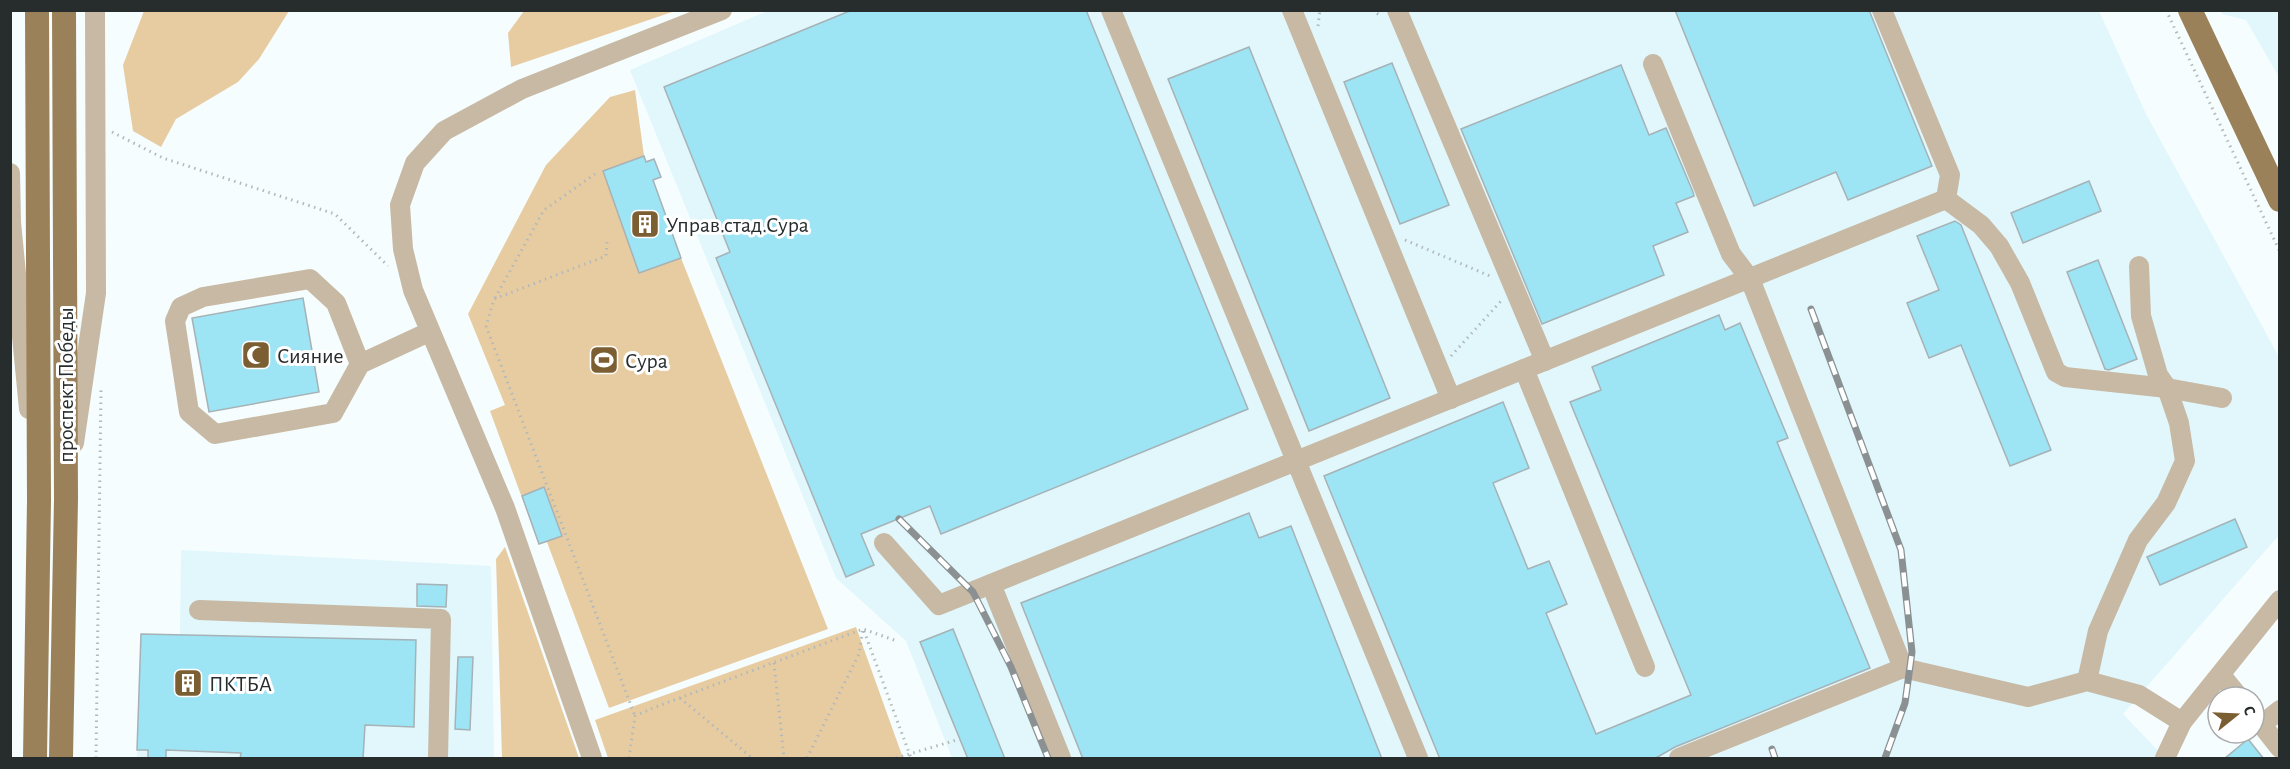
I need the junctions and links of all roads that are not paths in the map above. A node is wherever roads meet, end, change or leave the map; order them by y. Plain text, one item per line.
1 (95, 10) edge
2 (722, 10) edge
3 (1111, 10) edge
4 (1292, 10) edge
5 (1397, 10) edge
6 (1882, 10) edge
7 (2190, 10) edge
8 (37, 20) edge
9 (64, 20) edge
10 (1653, 64) dead end
11 (10, 173) edge
12 (1946, 199) junction
13 (2280, 200) edge
14 (11, 222) edge
15 (2139, 266) dead end
16 (1750, 279) junction
17 (429, 332) junction
18 (1545, 361) junction
19 (360, 364) junction
20 (1524, 369) junction
21 (2167, 388) junction
22 (2222, 398) dead end
23 (1451, 399) junction
24 (1296, 461) junction
25 (66, 499) junction
26 (39, 500) junction
27 (884, 543) dead end
28 (991, 585) junction
29 (2280, 600) edge
30 (200, 610) dead end
31 (1645, 667) dead end
32 (1903, 668) junction
33 (2222, 675) junction
34 (2087, 681) junction
35 (2230, 685) edge
36 (2280, 710) edge
37 (2266, 716) edge
38 (2182, 722) junction
39 (2266, 730) edge
40 (2280, 747) edge
41 (35, 759) edge
42 (61, 759) edge
43 (438, 759) edge
44 (591, 759) edge
45 (1061, 759) edge
46 (1418, 759) edge
47 (1679, 759) edge
48 (2165, 759) edge

1 - 25 street
2 - 17 street
3 - 24 street
4 - 23 street
5 - 18 street
6 - 12 street
7 - 13 main road
8 - 26 main road, проспект Победы
9 - 25 main road, проспект Победы
10 - 16 street
11 - 14 street
12 - 16 street
12 - 21 street
14 - 26 street
15 - 21 street
16 - 18 street
16 - 32 street
17 - 19 street
17 - 44 street
18 - 20 street
19 - 19 street
20 - 23 street
20 - 31 street
21 - 22 street
21 - 34 street
23 - 24 street
24 - 28 street
24 - 46 street
25 - 42 main road, проспект Победы
26 - 41 main road, проспект Победы
27 - 28 street
28 - 45 street
29 - 33 street
30 - 43 street
32 - 34 street
32 - 47 street
33 - 35 street
33 - 38 street
34 - 38 street
36 - 37 street
38 - 48 street
39 - 40 street

